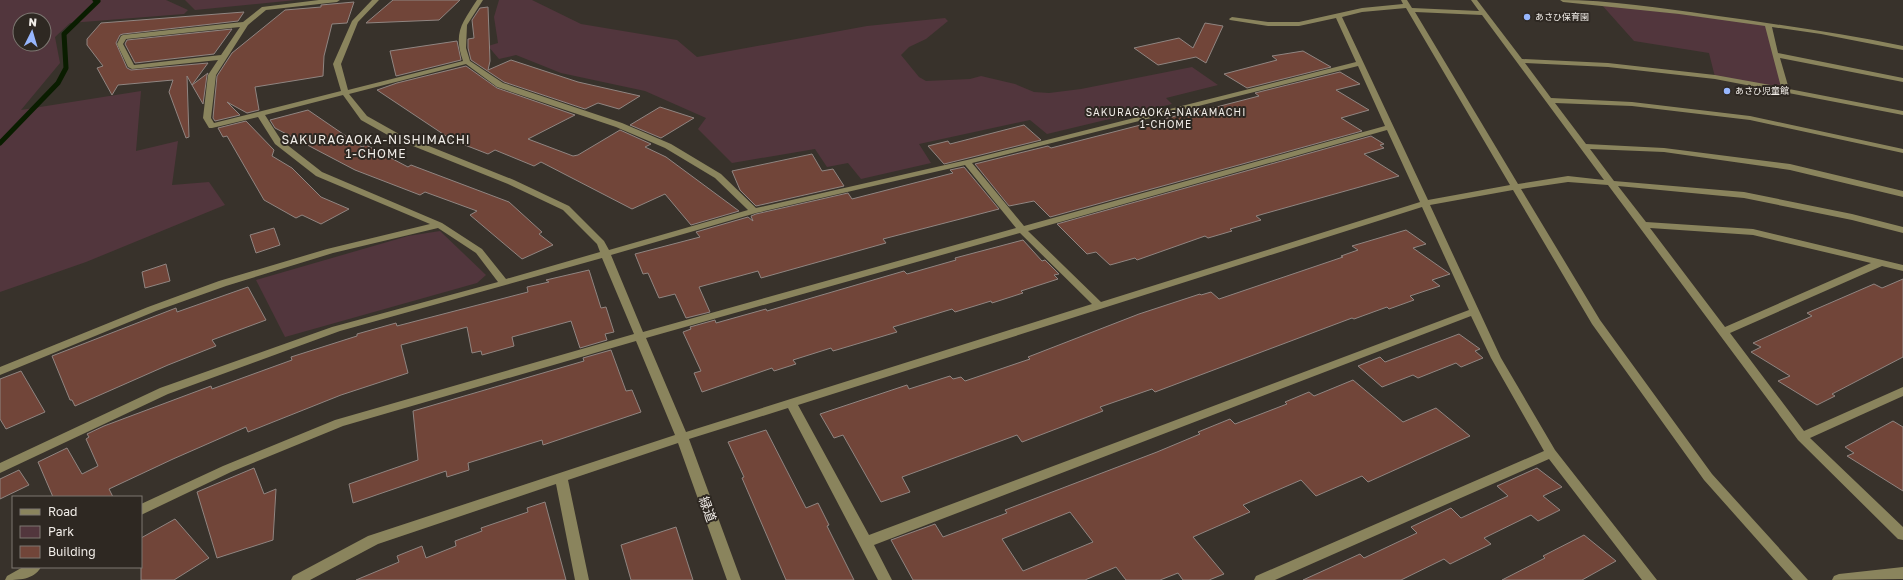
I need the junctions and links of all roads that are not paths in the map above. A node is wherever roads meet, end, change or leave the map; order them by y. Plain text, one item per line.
1 (337, 0) edge
2 (376, 0) edge
3 (480, 0) edge
4 (1474, 0) edge
5 (1563, 0) edge
6 (1407, 5) edge
7 (1484, 13) junction
8 (1338, 16) junction
9 (1232, 19) dead end
10 (245, 24) junction
11 (1768, 24) junction
12 (1903, 48) edge
13 (1774, 54) junction
14 (224, 57) junction
15 (1520, 61) junction
16 (467, 62) junction
17 (1360, 63) junction
18 (1903, 80) edge
19 (1786, 90) junction
20 (345, 94) junction
21 (1549, 100) junction
22 (1903, 113) edge
23 (260, 114) junction
24 (1390, 127) junction
25 (1583, 146) junction
26 (1903, 151) edge
27 (968, 162) junction
28 (1610, 183) junction
29 (1517, 188) junction
30 (1903, 194) edge
31 (1426, 203) junction
32 (754, 211) junction
33 (439, 225) junction
34 (1642, 225) junction
35 (1021, 229) junction
36 (1903, 230) edge
37 (606, 254) junction
38 (1882, 262) junction
39 (1903, 268) edge
40 (504, 283) junction
41 (1100, 306) junction
42 (1475, 311) junction
43 (1723, 332) junction
44 (640, 336) junction
45 (0, 371) edge
46 (1903, 391) edge
47 (791, 403) junction
48 (682, 437) junction
49 (1802, 437) junction
50 (1551, 453) junction
51 (0, 468) edge
52 (561, 477) junction
53 (142, 510) edge
54 (1903, 535) edge
55 (866, 542) junction
56 (32, 568) edge
57 (1903, 572) edge
58 (12, 580) edge
59 (298, 580) edge
60 (582, 580) edge
61 (734, 580) edge
62 (885, 580) edge
63 (1261, 580) edge
64 (1650, 580) edge
65 (1801, 580) edge
66 (1839, 580) edge

1 - 10 street
2 - 20 street
3 - 16 street
4 - 7 street
5 - 11 street
6 - 7 street
6 - 8 street
6 - 29 street
7 - 15 street
8 - 9 street
8 - 17 street
10 - 14 street
10 - 14 street
11 - 12 street
11 - 13 street
13 - 18 street
13 - 19 street
14 - 23 street
15 - 19 street
15 - 21 street
16 - 20 street
16 - 32 street
17 - 24 street
17 - 27 street
19 - 22 street
20 - 23 street
20 - 37 street, 緑道
21 - 25 street
21 - 26 street
23 - 33 street
24 - 31 street
24 - 35 street
25 - 28 street
25 - 30 street
27 - 32 street
27 - 35 street
28 - 29 street
28 - 34 street
28 - 36 street
29 - 31 street
29 - 65 street
31 - 41 street
31 - 42 street
32 - 37 street
33 - 40 street
33 - 45 street
34 - 38 street
34 - 43 street
35 - 41 street
35 - 44 street
37 - 40 street
37 - 44 street, 緑道
38 - 39 street
38 - 43 street
40 - 51 street
41 - 47 street
42 - 50 street
42 - 55 street
43 - 49 street
44 - 48 street, 緑道
44 - 53 street
46 - 49 street
47 - 48 street
47 - 55 street
48 - 52 street
48 - 61 street, 緑道
49 - 54 street
50 - 63 street
50 - 64 street
52 - 59 street
52 - 60 street
55 - 62 street
56 - 58 street
57 - 66 street

